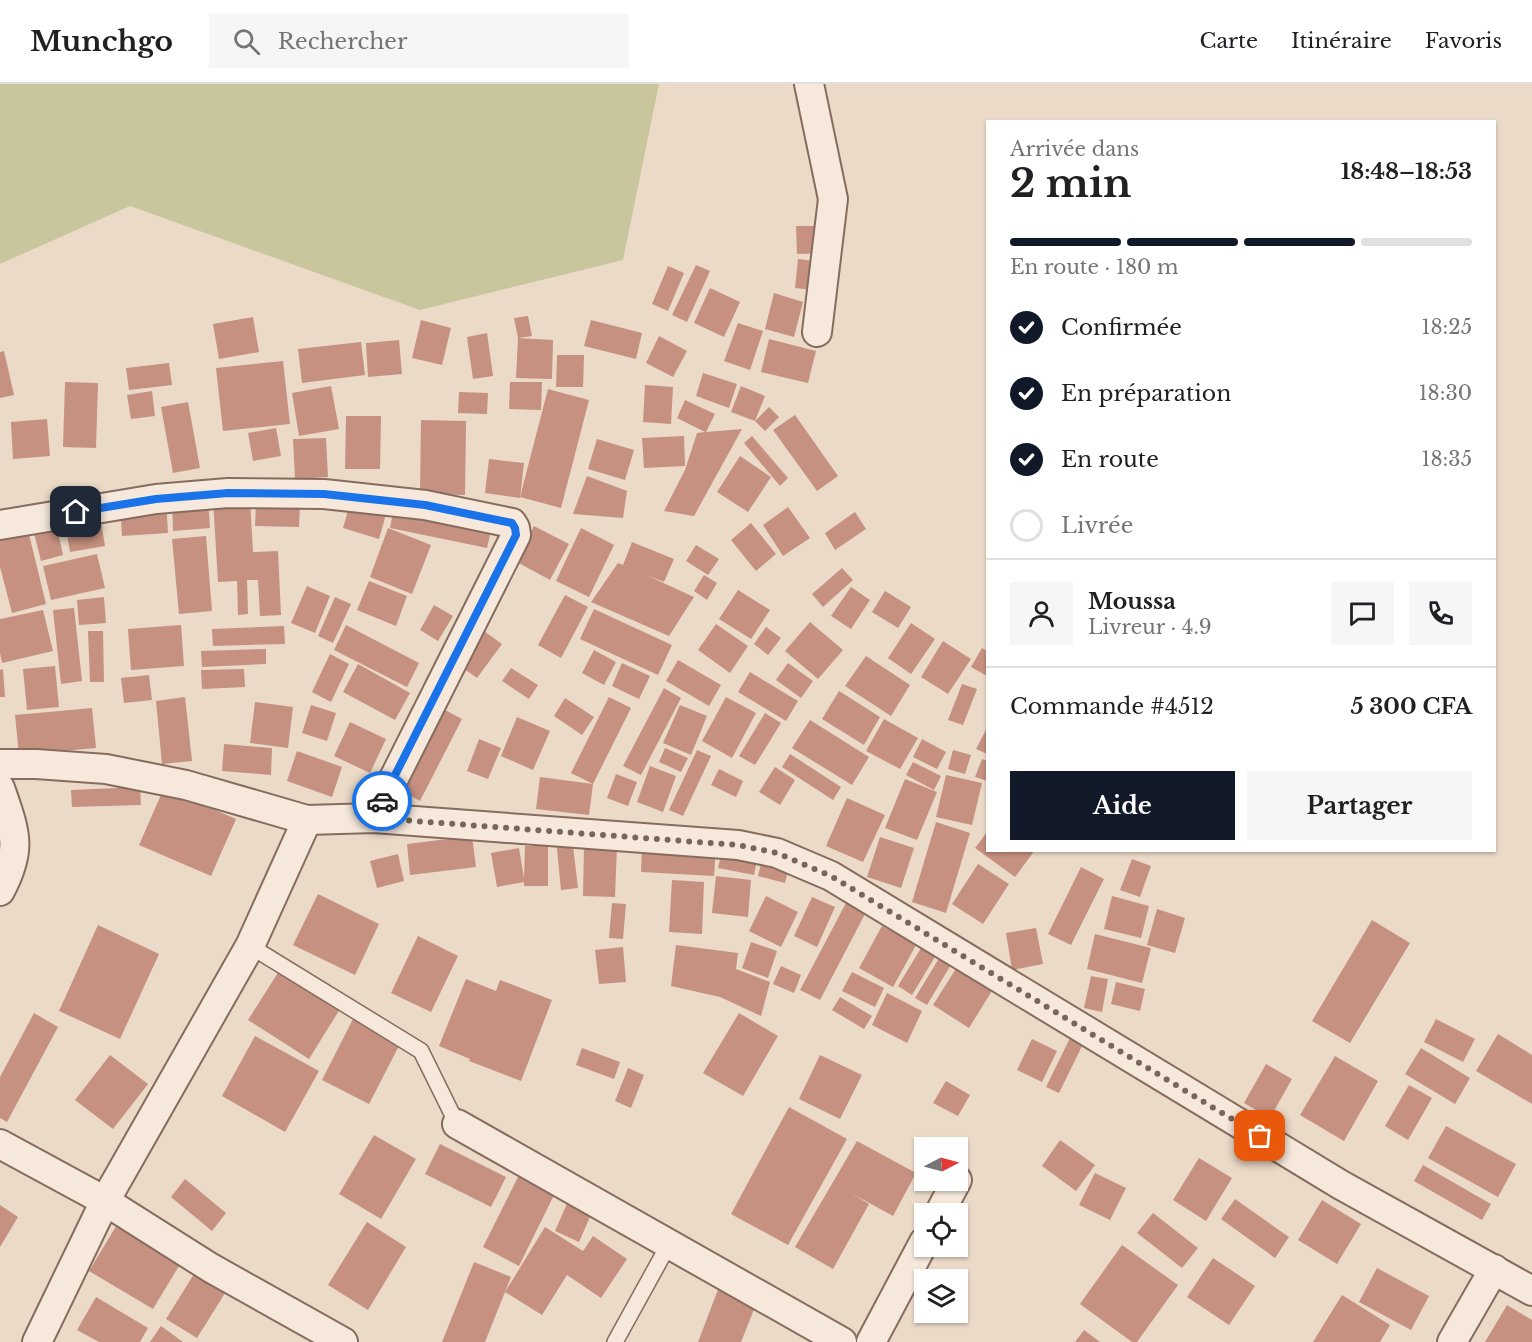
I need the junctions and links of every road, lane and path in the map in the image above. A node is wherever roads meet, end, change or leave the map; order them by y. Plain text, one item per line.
1 (809, 84) edge
2 (817, 332) dead end
3 (0, 525) edge
4 (0, 764) edge
5 (0, 788) edge
6 (374, 818) junction
7 (307, 820) junction
8 (0, 891) edge
9 (250, 946) junction
10 (457, 1124) joint
11 (0, 1144) edge
12 (105, 1201) junction
13 (669, 1244) junction
14 (916, 1257) edge
15 (1494, 1269) junction
16 (1532, 1291) edge
17 (37, 1342) edge
18 (343, 1342) edge
19 (615, 1342) edge
20 (842, 1342) edge
21 (871, 1342) edge
22 (1452, 1342) edge

1 - 2 street
3 - 6 street
4 - 7 street
5 - 8 street
6 - 7 street
6 - 15 street
7 - 9 street
9 - 10 lane
9 - 12 street
10 - 13 street
11 - 12 street
12 - 17 street
12 - 18 street
13 - 19 lane
13 - 20 street
14 - 21 street
15 - 16 street
15 - 22 street

